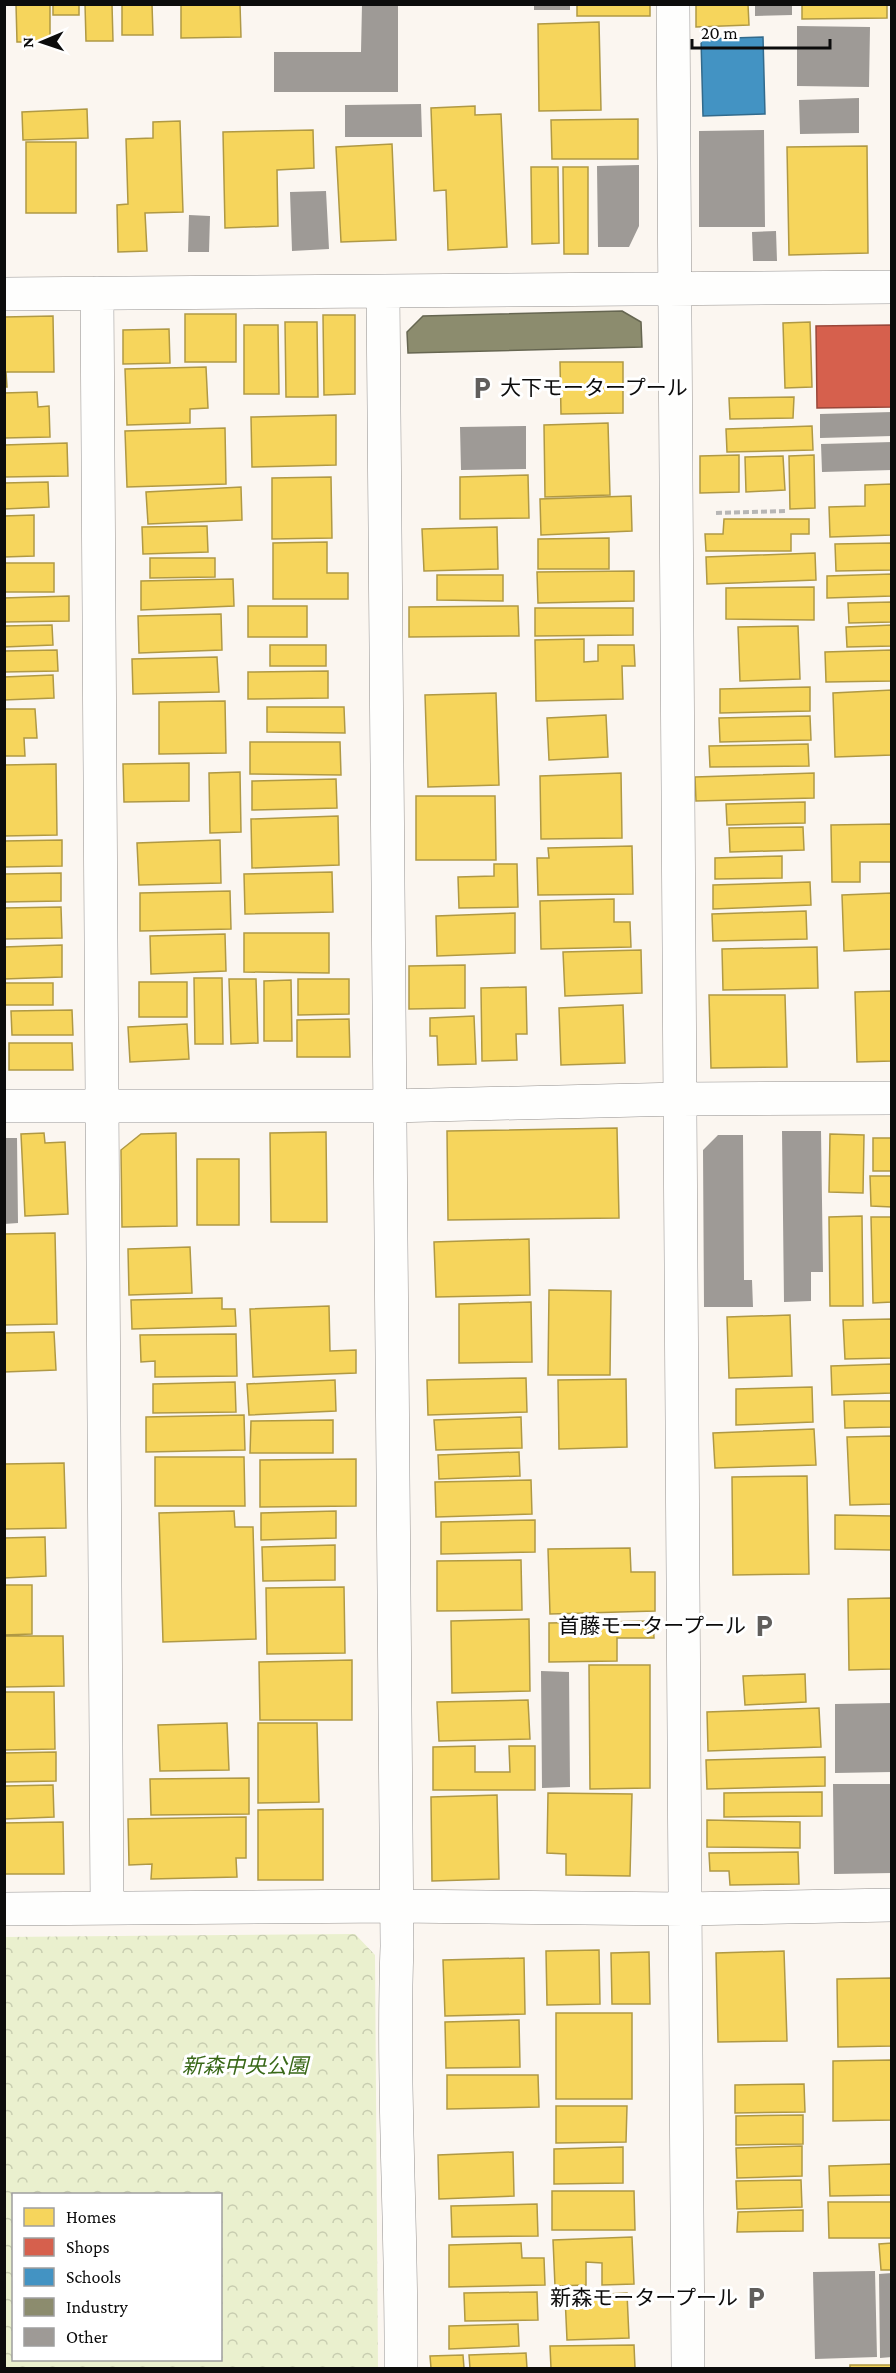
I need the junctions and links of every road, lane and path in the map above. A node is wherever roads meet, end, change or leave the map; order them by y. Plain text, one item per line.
1 (673, 4) edge
2 (891, 287) edge
3 (676, 288) junction
4 (383, 292) junction
5 (98, 293) junction
6 (4, 294) edge
7 (784, 511) dead end
8 (677, 514) junction
9 (891, 1098) edge
10 (680, 1099) junction
11 (102, 1104) junction
12 (4, 1106) edge
13 (391, 1106) junction
14 (891, 1905) edge
15 (396, 1906) junction
16 (107, 1908) junction
17 (4, 1909) edge
18 (684, 1909) junction
19 (401, 2368) edge
20 (687, 2368) edge

1 - 3 street
2 - 3 street
3 - 4 street
3 - 8 street
4 - 5 street
4 - 13 street
5 - 6 street
5 - 11 street
7 - 8 path
8 - 10 street
9 - 10 street
10 - 13 street
10 - 18 street
11 - 12 street
11 - 13 street
11 - 16 street
13 - 15 street
14 - 18 street
15 - 16 street
15 - 18 street
15 - 19 street
16 - 17 street
18 - 20 street

